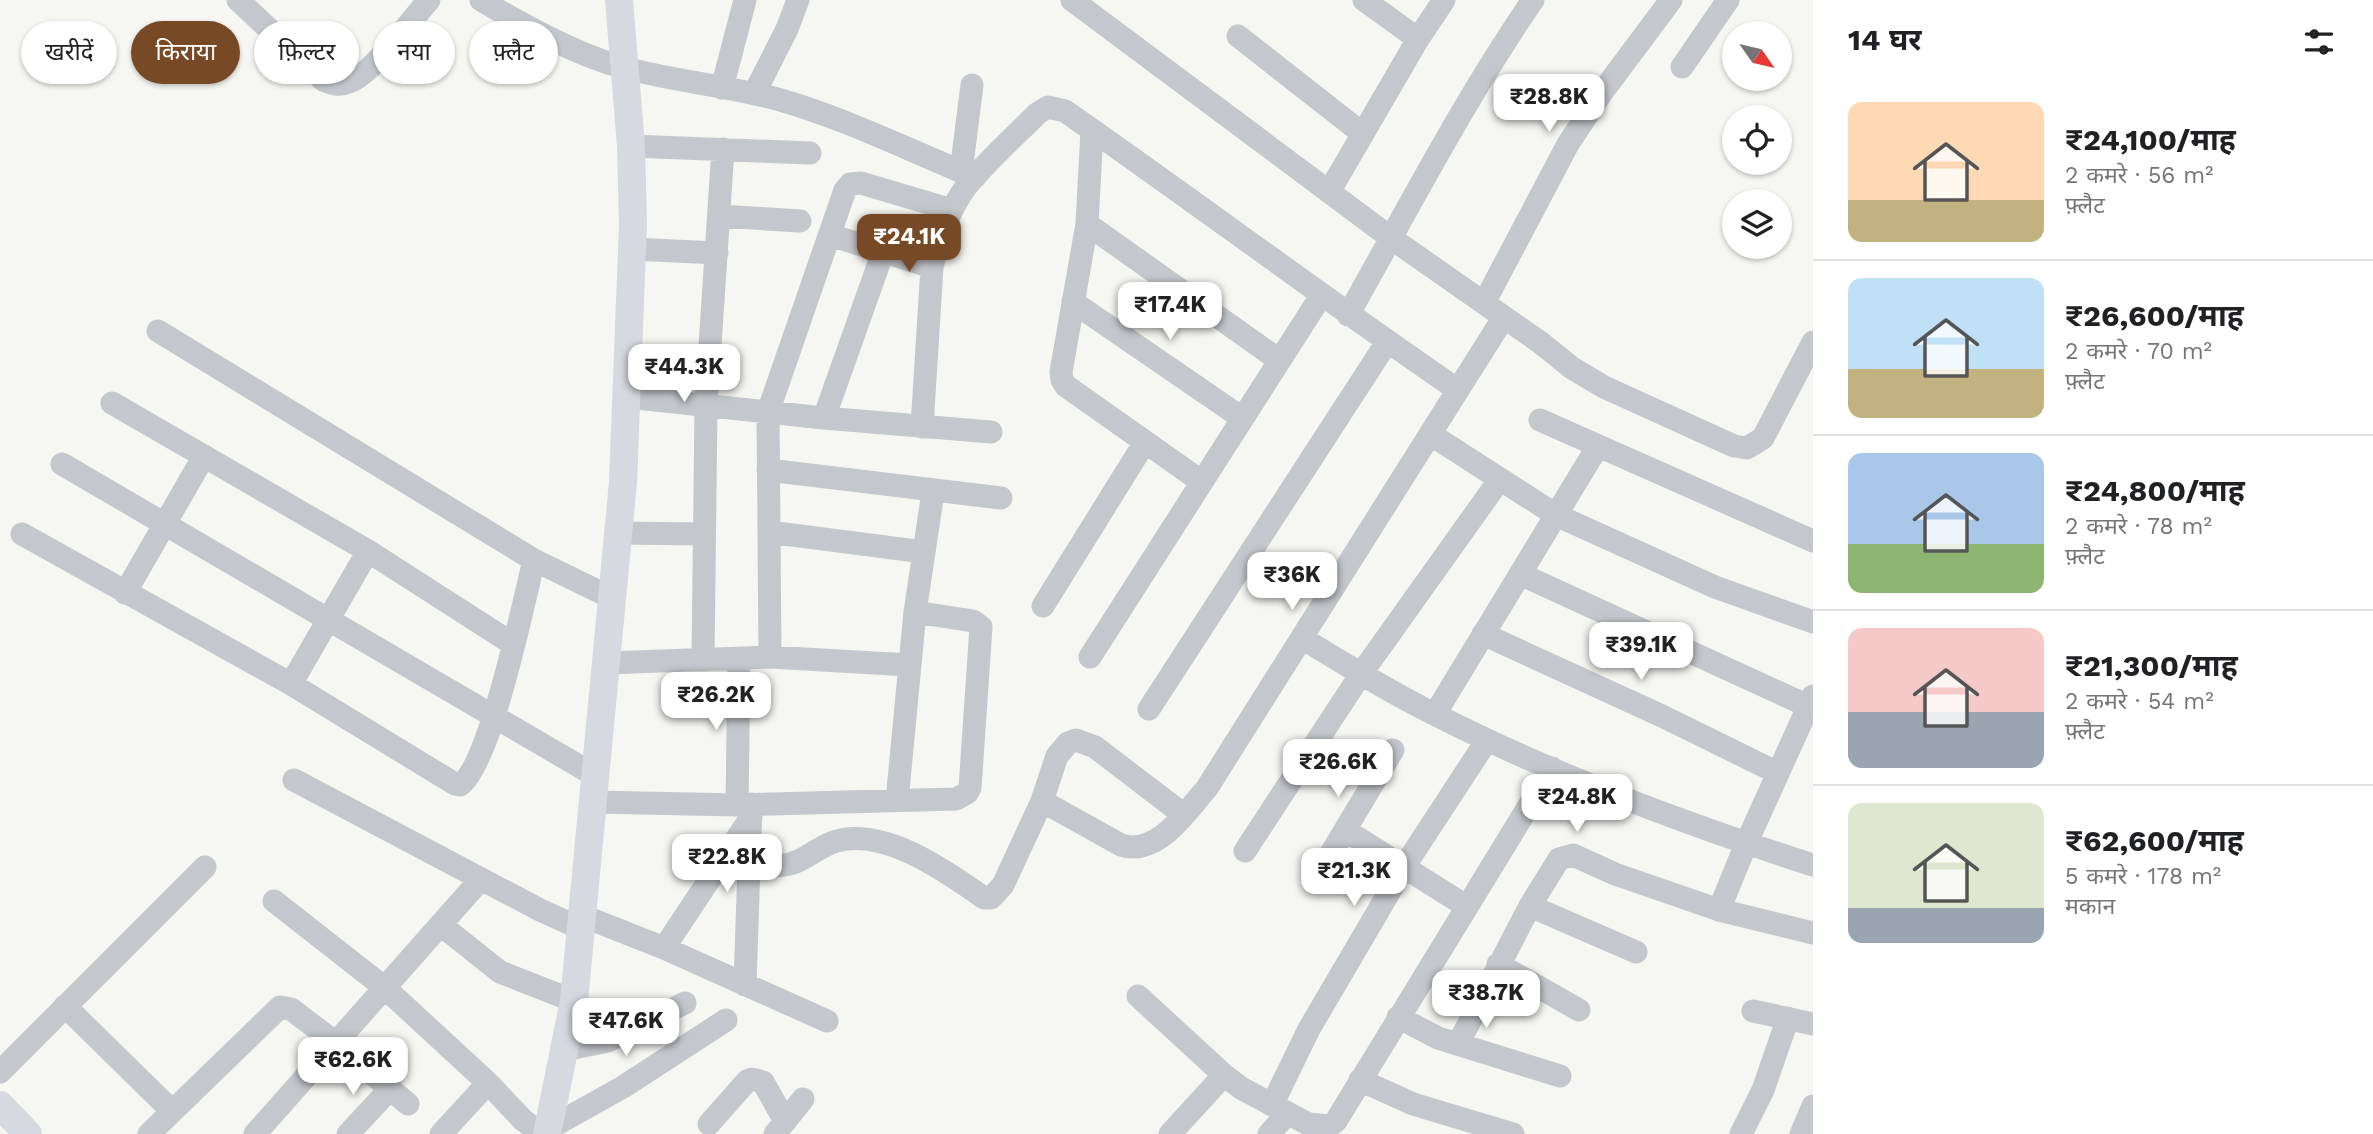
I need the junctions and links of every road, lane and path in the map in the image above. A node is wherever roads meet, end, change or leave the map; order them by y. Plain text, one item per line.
1 (238, 0) edge
2 (429, 0) edge
3 (481, 0) edge
4 (619, 0) edge
5 (745, 0) edge
6 (798, 0) edge
7 (1072, 0) edge
8 (1364, 0) edge
9 (1444, 0) edge
10 (1533, 0) edge
11 (1671, 0) edge
12 (1728, 0) edge
13 (1238, 36) dead end
14 (1418, 39) junction
15 (623, 67) junction
16 (1682, 67) dead end
17 (972, 85) dead end
18 (722, 88) junction
19 (754, 94) junction
20 (1092, 130) junction
21 (1363, 134) junction
22 (631, 146) junction
23 (723, 149) junction
24 (810, 153) dead end
25 (968, 175) junction
26 (1329, 192) junction
27 (952, 210) junction
28 (720, 216) junction
29 (800, 221) dead end
30 (1087, 224) junction
31 (830, 235) junction
32 (1391, 238) junction
33 (632, 249) junction
34 (883, 252) junction
35 (718, 253) junction
36 (932, 267) junction
37 (1321, 296) junction
38 (1073, 302) junction
39 (1484, 303) junction
40 (1348, 314) junction
41 (1504, 317) junction
42 (158, 331) dead end
43 (1387, 342) junction
44 (1813, 342) edge
45 (1279, 360) junction
46 (1458, 390) junction
47 (627, 397) junction
48 (112, 403) dead end
49 (706, 406) junction
50 (768, 412) junction
51 (824, 418) junction
52 (1242, 418) junction
53 (1540, 420) dead end
54 (922, 427) junction
55 (991, 432) dead end
56 (1430, 433) junction
57 (1145, 442) junction
58 (1598, 446) junction
59 (204, 456) junction
60 (62, 464) dead end
61 (768, 470) junction
62 (1500, 479) junction
63 (1202, 482) junction
64 (933, 492) junction
65 (1002, 498) dead end
66 (1556, 515) junction
67 (165, 525) junction
68 (618, 533) junction
69 (769, 533) junction
70 (22, 534) dead end
71 (704, 534) junction
72 (1813, 541) edge
73 (368, 551) junction
74 (924, 552) junction
75 (534, 560) junction
76 (1520, 574) junction
77 (125, 593) junction
78 (612, 598) junction
79 (1043, 606) dead end
80 (915, 612) junction
81 (329, 619) junction
82 (1813, 622) edge
83 (1483, 634) junction
84 (1302, 638) junction
85 (513, 644) junction
86 (770, 657) junction
87 (1090, 657) dead end
88 (738, 659) junction
89 (703, 660) junction
90 (606, 663) junction
91 (910, 665) junction
92 (1361, 674) junction
93 (290, 684) junction
94 (1810, 701) edge
95 (1149, 709) dead end
96 (1435, 714) junction
97 (495, 715) junction
98 (1487, 740) junction
99 (1393, 750) dead end
100 (1552, 768) junction
101 (1778, 773) junction
102 (294, 780) dead end
103 (595, 789) junction
104 (897, 801) junction
105 (1042, 801) junction
106 (747, 809) junction
107 (1184, 815) junction
108 (1345, 830) junction
109 (1746, 844) junction
110 (1245, 850) dead end
111 (1813, 865) edge
112 (749, 866) junction
113 (205, 867) dead end
114 (1404, 867) junction
115 (1321, 870) dead end
116 (481, 879) junction
117 (274, 901) dead end
118 (1466, 906) junction
119 (1530, 906) junction
120 (1718, 910) junction
121 (583, 922) junction
122 (441, 925) junction
123 (1813, 933) edge
124 (664, 948) junction
125 (1636, 952) dead end
126 (1498, 964) junction
127 (746, 985) junction
128 (385, 988) junction
129 (1138, 996) dead end
130 (574, 1001) junction
131 (685, 1003) dead end
132 (65, 1006) junction
133 (1579, 1010) dead end
134 (1753, 1011) dead end
135 (1398, 1017) junction
136 (1788, 1018) junction
137 (726, 1020) dead end
138 (827, 1021) dead end
139 (1813, 1024) edge
140 (336, 1043) junction
141 (1458, 1044) junction
142 (564, 1050) junction
143 (0, 1072) edge
144 (1224, 1076) junction
145 (1560, 1076) dead end
146 (1360, 1080) junction
147 (488, 1083) junction
148 (390, 1089) junction
149 (803, 1099) dead end
150 (408, 1104) dead end
151 (0, 1105) edge
152 (1813, 1106) edge
153 (1280, 1109) junction
154 (172, 1111) junction
155 (709, 1124) dead end
156 (780, 1128) edge
157 (1326, 1128) edge
158 (547, 1132) edge
159 (28, 1134) edge
160 (149, 1134) edge
161 (255, 1134) edge
162 (348, 1134) edge
163 (441, 1134) edge
164 (1170, 1134) edge
165 (1269, 1134) edge
166 (1513, 1134) edge
167 (1741, 1134) edge
168 (1801, 1134) edge

1 - 2 street
3 - 15 street
4 - 15 main road
5 - 18 street
6 - 19 street
7 - 26 street
8 - 14 street
9 - 14 street
10 - 32 street
11 - 39 street
12 - 16 street
13 - 21 street
14 - 21 street
15 - 18 street
15 - 22 main road
17 - 25 street
18 - 19 street
19 - 25 street
20 - 25 street
20 - 30 street
20 - 37 street
21 - 26 street
22 - 23 street
22 - 33 main road
23 - 24 street
23 - 28 street
25 - 27 street
26 - 32 street
27 - 31 street
27 - 36 street
28 - 29 street
28 - 35 street
30 - 38 street
30 - 45 street
31 - 34 street
31 - 50 street
32 - 39 street
32 - 40 street
33 - 35 street
33 - 47 main road
34 - 36 street
34 - 51 street
35 - 49 street
36 - 54 street
37 - 40 street
37 - 45 street
38 - 52 street
38 - 57 street
39 - 41 street
40 - 43 street
41 - 44 street
41 - 46 street
42 - 75 street
43 - 46 street
43 - 95 street
45 - 52 street
46 - 56 street
47 - 49 street
47 - 68 main road
48 - 59 street
49 - 50 street
49 - 71 street
50 - 51 street
50 - 61 street
51 - 54 street
52 - 63 street
53 - 58 street
54 - 55 street
56 - 62 street
56 - 84 street
57 - 63 street
57 - 79 street
58 - 66 street
58 - 72 street
59 - 67 street
59 - 73 street
60 - 67 street
61 - 64 street
61 - 69 street
62 - 66 street
62 - 92 street
63 - 87 street
64 - 65 street
64 - 74 street
66 - 76 street
66 - 82 street
67 - 77 street
67 - 81 street
68 - 71 street
68 - 78 main road
69 - 74 street
69 - 86 street
70 - 77 street
71 - 89 street
73 - 81 street
73 - 85 street
74 - 80 street
75 - 78 street
75 - 85 street
76 - 83 street
76 - 94 street
77 - 93 street
78 - 90 main road
80 - 91 street
80 - 104 street
81 - 93 street
81 - 97 street
83 - 96 street
83 - 101 street
84 - 92 street
84 - 107 street
85 - 97 street
86 - 88 street
86 - 91 street
88 - 89 street
88 - 106 street
89 - 90 street
90 - 103 main road
91 - 104 street
92 - 96 street
92 - 110 street
93 - 97 street
94 - 101 street
96 - 98 street
97 - 103 street
98 - 100 street
98 - 114 street
99 - 108 street
100 - 109 street
100 - 118 street
101 - 109 street
102 - 116 street
103 - 106 street
103 - 121 main road
104 - 106 street
105 - 107 street
105 - 107 street
105 - 112 street
106 - 112 street
106 - 124 street
108 - 114 street
108 - 115 street
109 - 111 street
109 - 120 street
112 - 127 street
113 - 132 street
114 - 118 street
114 - 153 street
116 - 121 street
116 - 122 street
117 - 128 street
118 - 135 street
119 - 120 street
119 - 125 street
119 - 126 street
120 - 123 street
121 - 124 street
121 - 130 main road
122 - 128 street
122 - 130 street
124 - 127 street
126 - 133 street
126 - 141 street
127 - 138 street
128 - 140 street
128 - 147 street
129 - 144 street
130 - 142 main road
131 - 142 street
132 - 143 street
132 - 154 street
134 - 136 street
135 - 141 street
135 - 146 street
136 - 139 street
136 - 167 street
137 - 158 street
140 - 148 street
140 - 154 street
140 - 161 street
141 - 145 street
142 - 158 main road
144 - 153 street
144 - 164 street
146 - 157 street
146 - 166 street
147 - 158 street
147 - 163 street
148 - 150 street
148 - 162 street
149 - 156 street
151 - 159 main road
152 - 168 street
153 - 157 street
153 - 165 street
154 - 160 street
155 - 156 street

